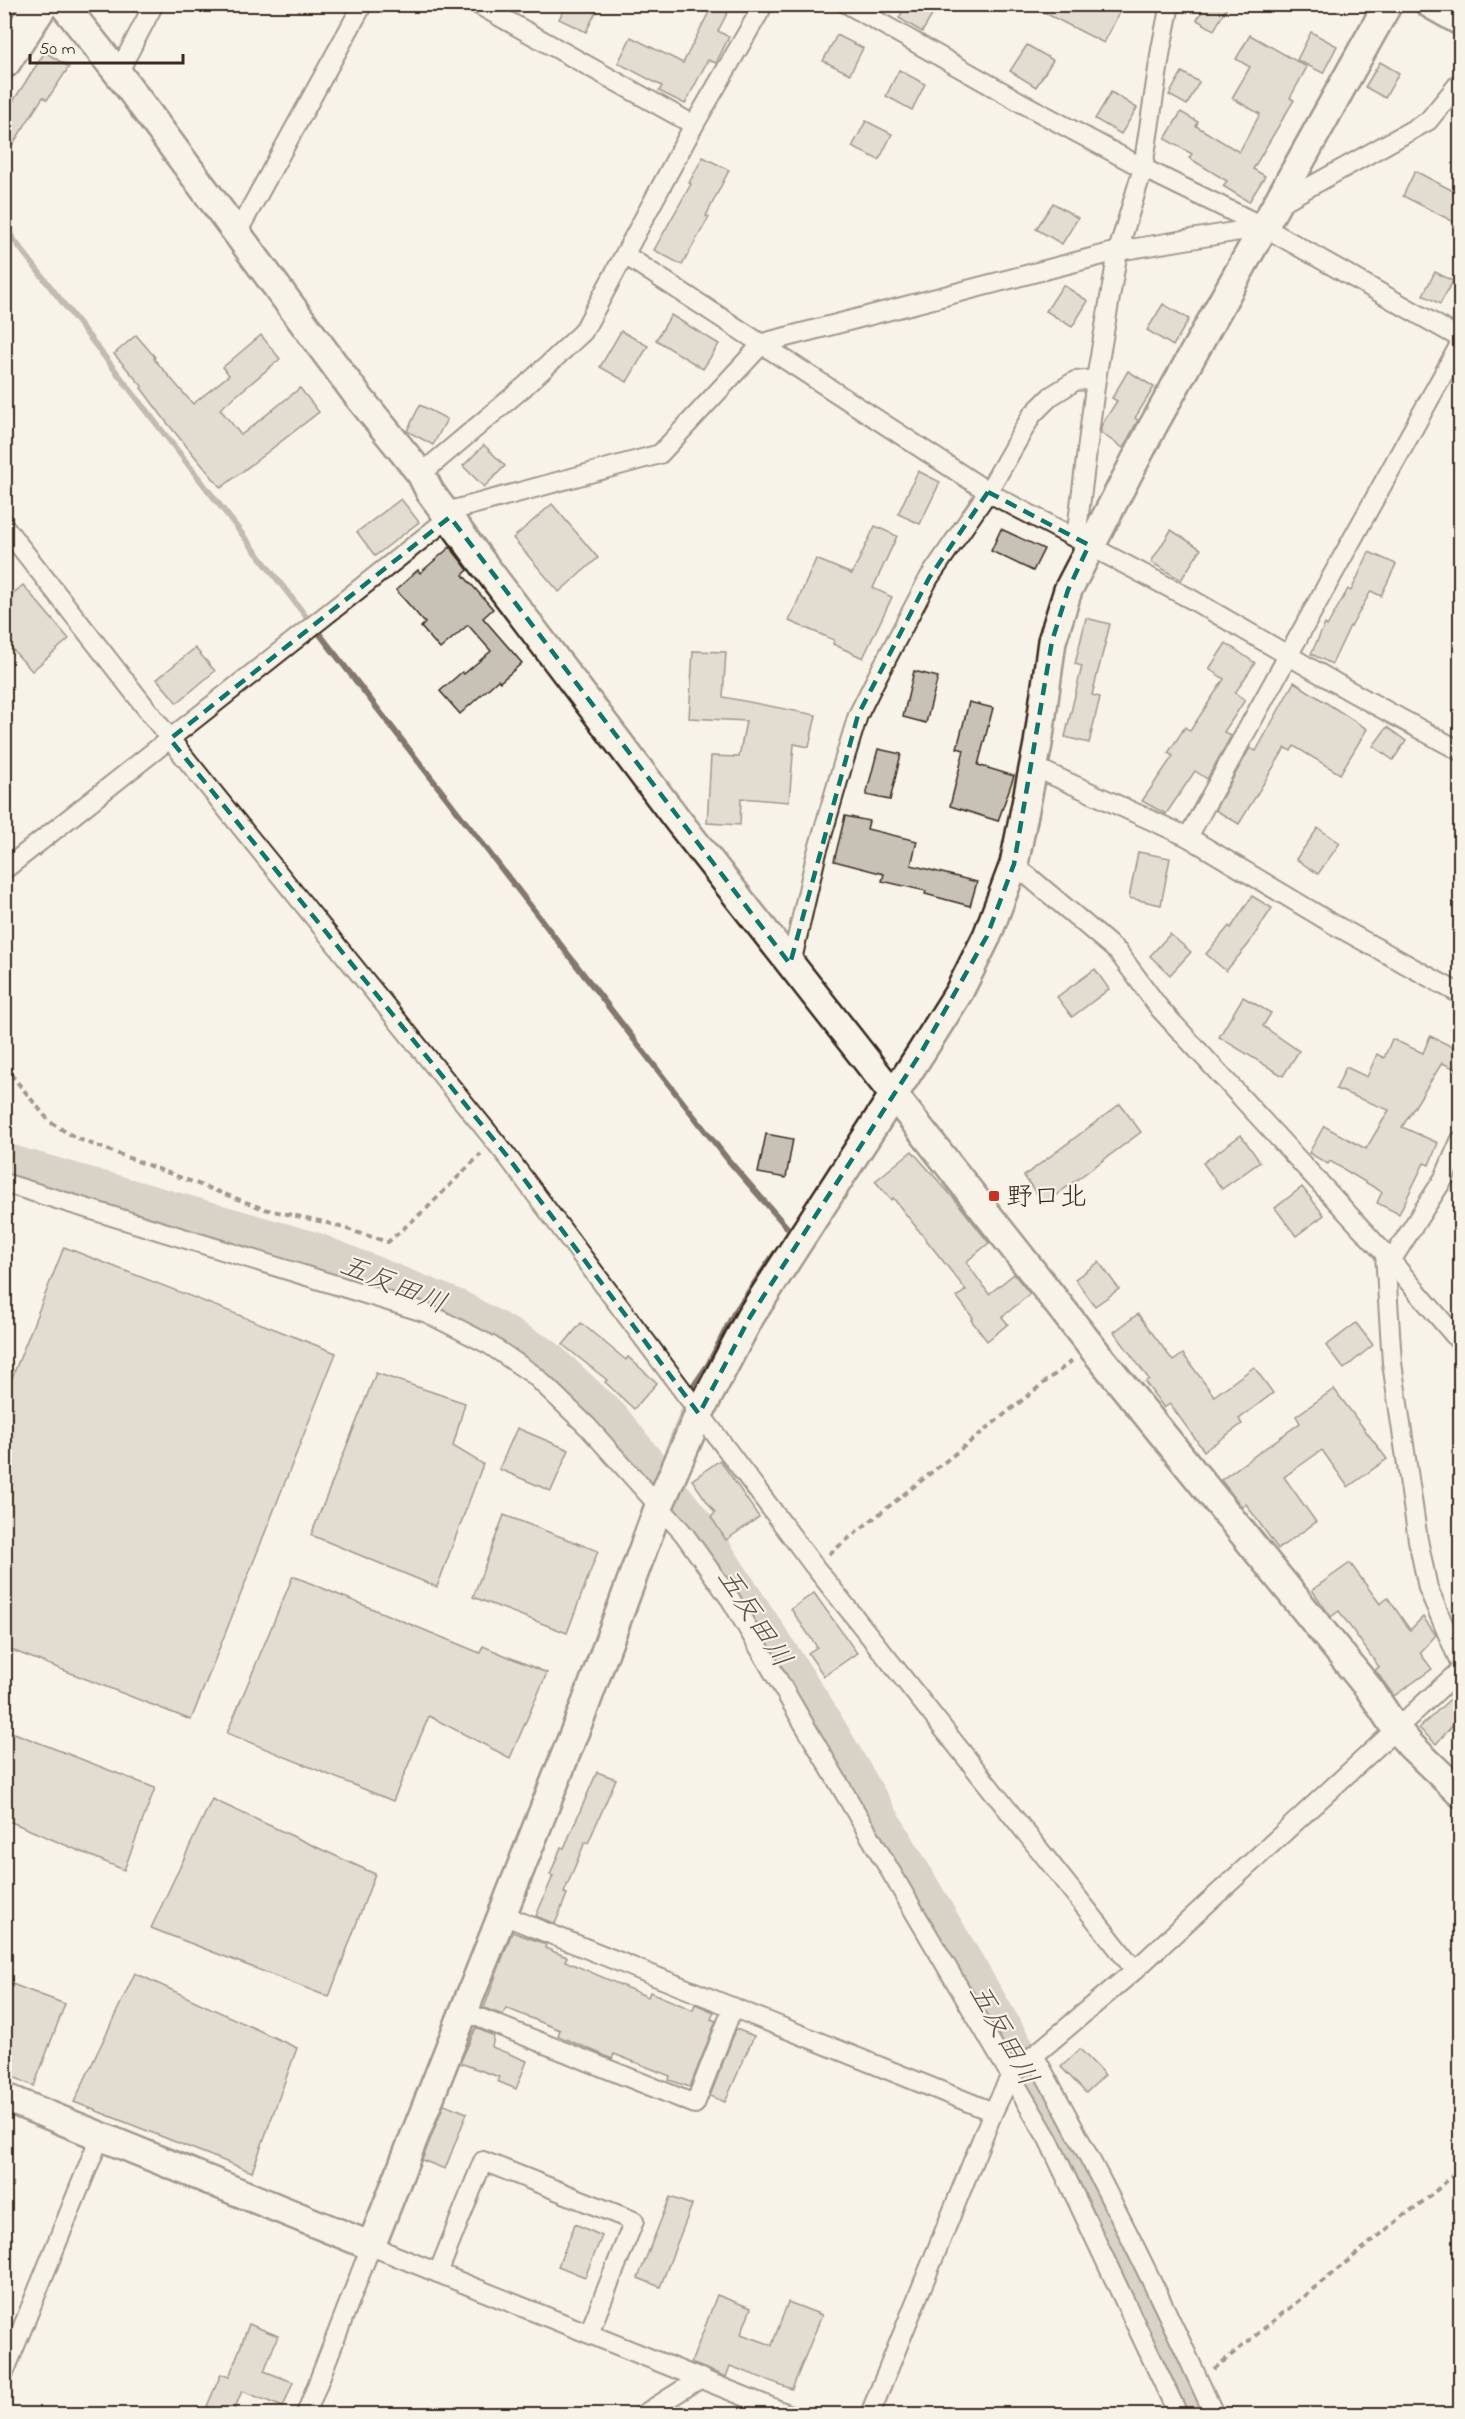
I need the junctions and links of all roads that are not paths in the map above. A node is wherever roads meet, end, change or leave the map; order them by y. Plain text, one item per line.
1 (41, 4) edge
2 (63, 4) edge
3 (154, 4) edge
4 (363, 4) edge
5 (477, 4) edge
6 (764, 4) edge
7 (847, 4) edge
8 (1170, 4) edge
9 (1389, 4) edge
10 (1430, 4) edge
11 (1461, 21) edge
12 (4, 61) edge
13 (118, 73) junction
14 (1461, 82) edge
15 (694, 125) junction
16 (1143, 168) junction
17 (1270, 217) junction
18 (237, 233) junction
19 (1118, 251) junction
20 (625, 255) junction
21 (1461, 338) edge
22 (763, 343) junction
23 (1461, 344) edge
24 (1096, 379) junction
25 (421, 474) junction
26 (988, 492) junction
27 (448, 514) junction
28 (4, 525) edge
29 (1083, 542) junction
30 (1290, 654) junction
31 (170, 740) junction
32 (1461, 751) edge
33 (1032, 766) junction
34 (1188, 837) junction
35 (1014, 864) junction
36 (4, 870) edge
37 (790, 964) junction
38 (1461, 994) edge
39 (894, 1093) junction
40 (1461, 1142) edge
41 (4, 1183) edge
42 (1388, 1258) junction
43 (1461, 1342) edge
44 (692, 1405) junction
45 (666, 1494) junction
46 (1461, 1663) edge
47 (1461, 1670) edge
48 (1396, 1729) junction
49 (1461, 1792) edge
50 (503, 1915) junction
51 (1135, 1970) junction
52 (733, 2007) junction
53 (465, 2012) junction
54 (1034, 2055) junction
55 (1012, 2074) junction
56 (4, 2097) edge
57 (993, 2112) junction
58 (100, 2137) junction
59 (371, 2246) junction
60 (438, 2273) junction
61 (589, 2333) junction
62 (4, 2373) edge
63 (701, 2378) junction
64 (306, 2415) edge
65 (644, 2415) edge
66 (788, 2415) edge
67 (870, 2415) edge
68 (1178, 2415) edge
69 (1214, 2415) edge

1 - 12 highway
2 - 13 street
3 - 13 street
4 - 18 street
5 - 15 street
6 - 15 street
7 - 16 street
8 - 16 street
9 - 17 street
10 - 11 street
13 - 18 street
14 - 17 street
15 - 20 street
16 - 17 street
16 - 19 street
17 - 19 street
17 - 21 street
17 - 29 street
18 - 25 street
19 - 22 street
19 - 24 street
20 - 22 street
20 - 25 street
22 - 26 street
22 - 27 street
23 - 30 street
24 - 26 street
24 - 29 street
25 - 27 street
26 - 29 street
26 - 37 street
27 - 31 street
27 - 37 street
28 - 31 street
29 - 30 street
29 - 33 street
30 - 32 street
30 - 34 street
31 - 36 street
31 - 44 street
33 - 34 street
33 - 35 street
34 - 38 street
35 - 39 street
35 - 42 street
37 - 39 street
39 - 44 street
39 - 48 street
40 - 42 street
41 - 45 street
42 - 43 street
42 - 46 street
44 - 45 street
44 - 51 street
45 - 50 street
45 - 55 street
47 - 48 street
48 - 49 street
48 - 51 street
50 - 52 street
50 - 53 street
51 - 54 street
52 - 53 street
52 - 57 street
53 - 59 street
54 - 55 street
54 - 69 street
55 - 57 street
55 - 68 street
56 - 58 street
57 - 67 street
58 - 59 street
58 - 62 street
59 - 60 street
59 - 64 street
60 - 61 street
60 - 61 street
61 - 63 street
63 - 65 street
63 - 66 street

